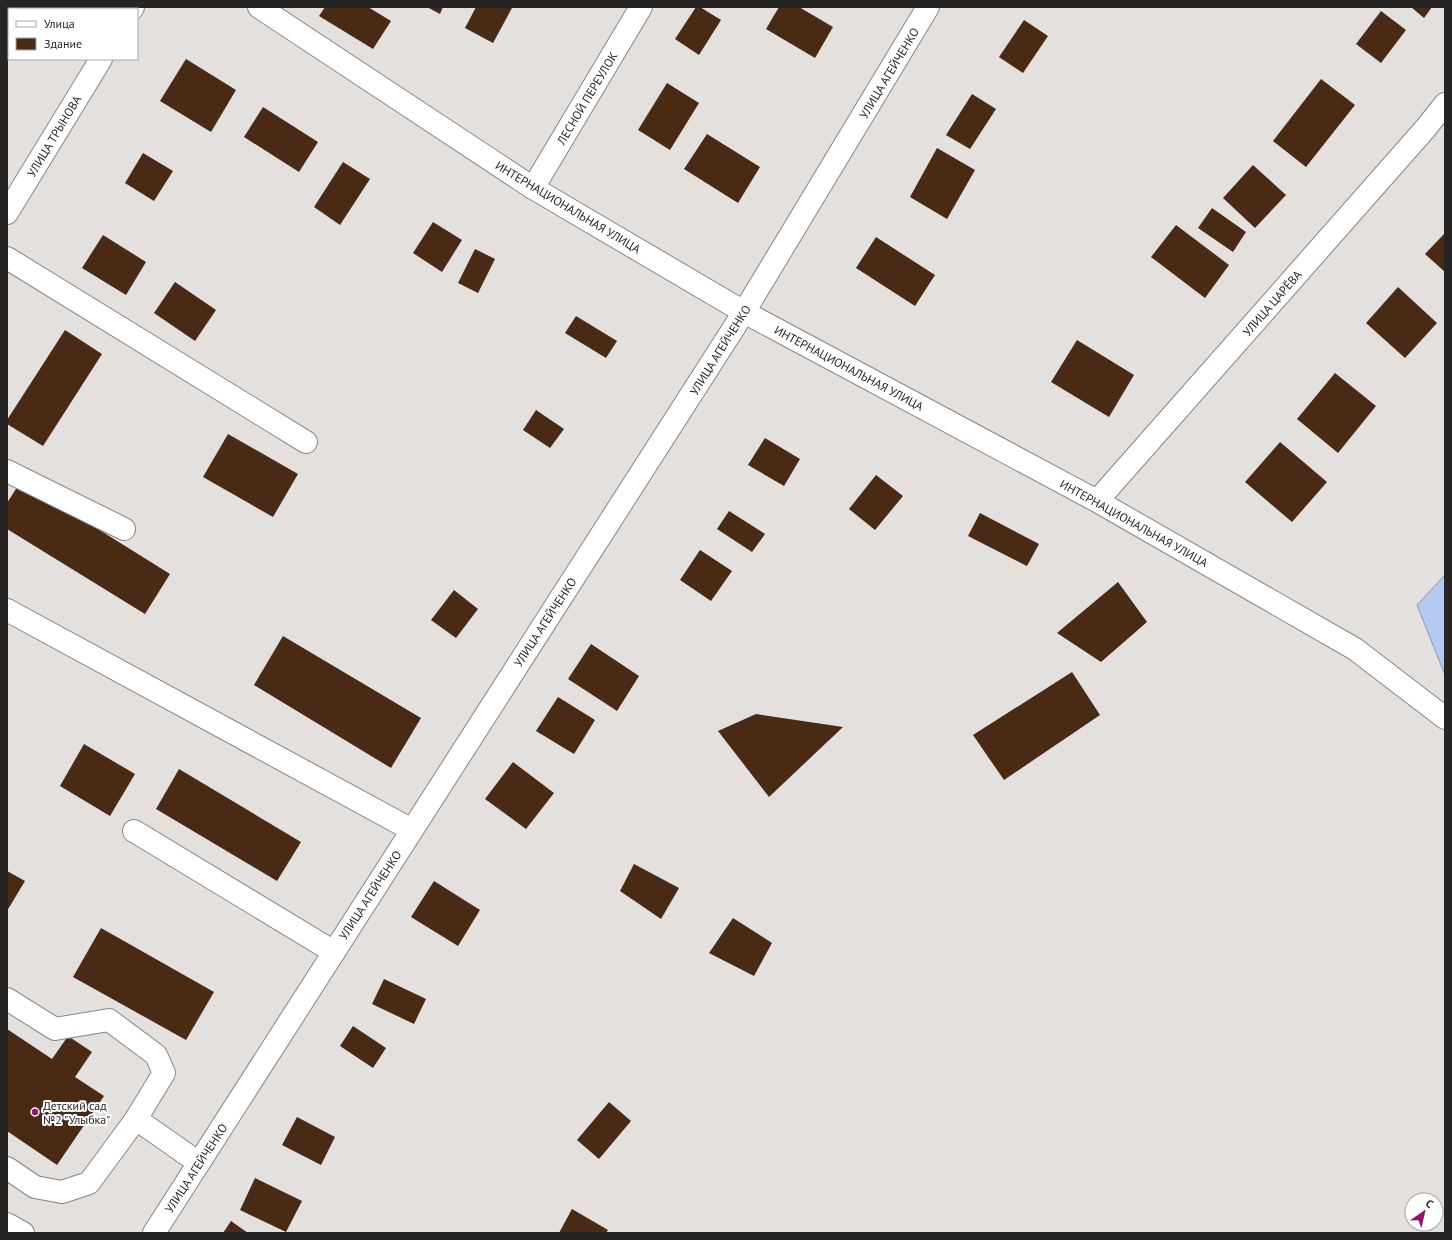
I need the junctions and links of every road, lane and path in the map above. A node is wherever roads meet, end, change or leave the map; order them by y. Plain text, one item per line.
1 (259, 7) edge
2 (641, 7) edge
3 (928, 7) edge
4 (100, 60) edge
5 (1445, 104) edge
6 (533, 188) junction
7 (7, 213) edge
8 (7, 258) edge
9 (744, 312) junction
10 (306, 442) dead end
11 (7, 471) edge
12 (1098, 501) junction
13 (124, 529) dead end
14 (7, 610) edge
15 (1445, 718) edge
16 (412, 830) junction
17 (134, 831) dead end
18 (334, 952) junction
19 (7, 999) edge
20 (136, 1118) junction
21 (199, 1162) junction
22 (7, 1168) edge
23 (7, 1224) edge
24 (23, 1233) edge
25 (154, 1233) edge

1 - 6 street, ИНТЕРНАЦИОНАЛЬНАЯ УЛИЦА
2 - 6 street, ЛЕСНОЙ ПЕРЕУЛОК
3 - 9 street, УЛИЦА АГЕЙЧЕНКО
4 - 7 street, УЛИЦА ТРЫНОВА
5 - 12 street, УЛИЦА ЦАРЁВА
6 - 9 street, ИНТЕРНАЦИОНАЛЬНАЯ УЛИЦА
8 - 10 street
9 - 12 street, ИНТЕРНАЦИОНАЛЬНАЯ УЛИЦА
9 - 16 street, УЛИЦА АГЕЙЧЕНКО
11 - 13 street
12 - 15 street, ИНТЕРНАЦИОНАЛЬНАЯ УЛИЦА
14 - 16 street
16 - 18 street, УЛИЦА АГЕЙЧЕНКО
17 - 18 street
18 - 21 street, УЛИЦА АГЕЙЧЕНКО
19 - 20 street
20 - 21 street
20 - 22 street
21 - 25 street, УЛИЦА АГЕЙЧЕНКО
23 - 24 street

